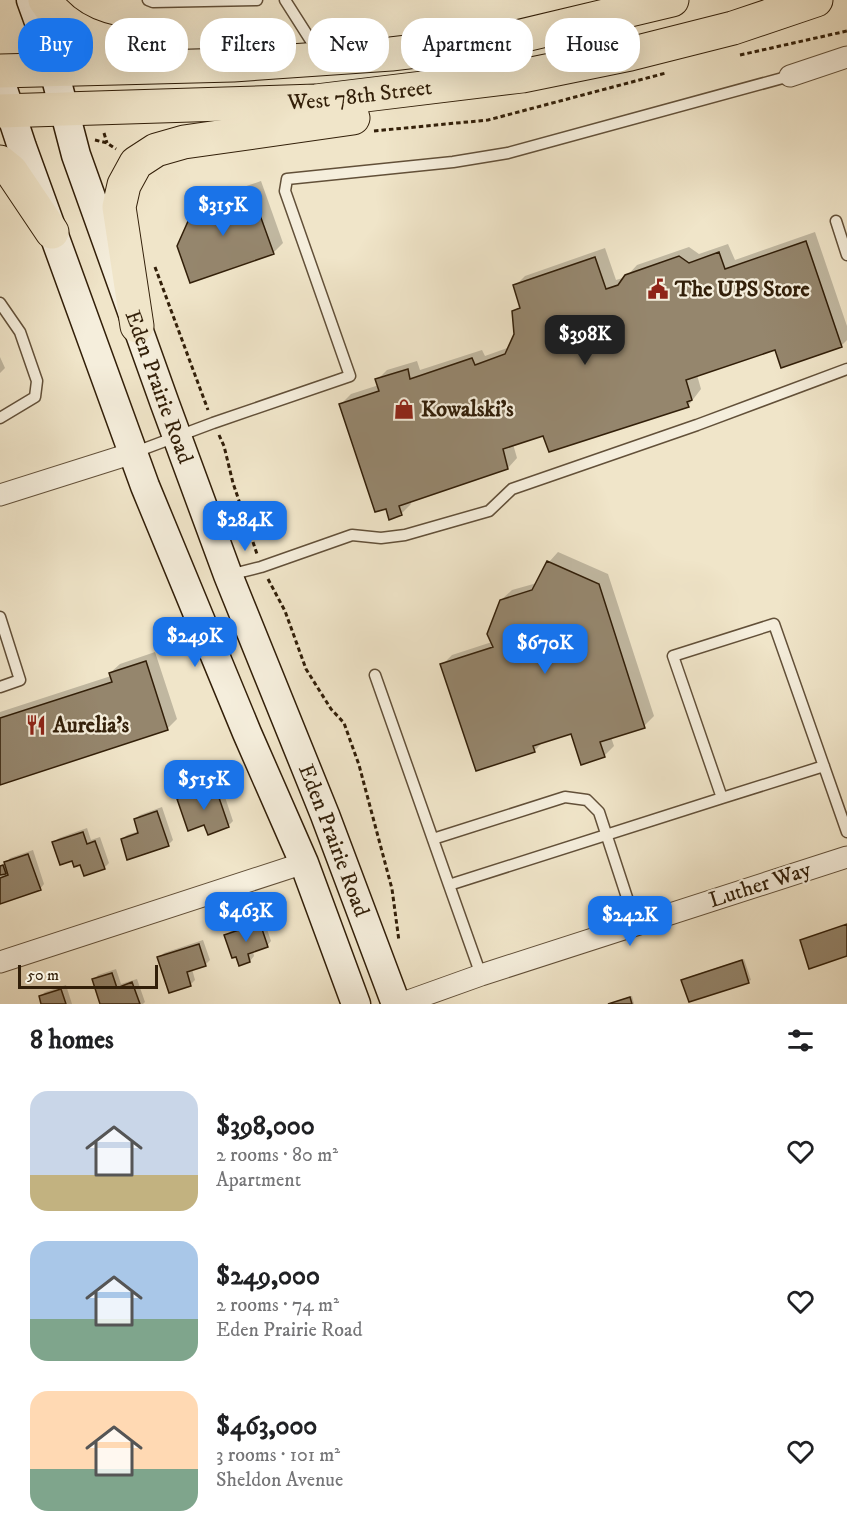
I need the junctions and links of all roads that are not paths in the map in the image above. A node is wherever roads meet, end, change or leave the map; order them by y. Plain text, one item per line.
1 (31, 0) edge
2 (45, 0) edge
3 (148, 0) edge
4 (257, 0) edge
5 (285, 0) edge
6 (636, 0) edge
7 (672, 0) edge
8 (816, 0) edge
9 (38, 18) edge
10 (308, 40) edge
11 (389, 40) edge
12 (640, 51) edge
13 (308, 52) edge
14 (308, 53) edge
15 (389, 54) edge
16 (847, 57) edge
17 (93, 68) edge
18 (18, 70) edge
19 (0, 71) edge
20 (545, 71) edge
21 (53, 72) edge
22 (569, 72) edge
23 (790, 76) joint
24 (0, 80) edge
25 (64, 110) junction
26 (5, 111) edge
27 (0, 162) edge
28 (836, 221) dead end
29 (52, 232) junction
30 (847, 255) edge
31 (0, 303) edge
32 (137, 326) junction
33 (847, 369) edge
34 (0, 418) edge
35 (179, 437) junction
36 (133, 453) junction
37 (0, 495) edge
38 (228, 575) junction
39 (0, 617) edge
40 (375, 675) dead end
41 (0, 687) edge
42 (824, 766) junction
43 (722, 798) junction
44 (847, 832) edge
45 (607, 834) junction
46 (433, 839) junction
47 (847, 857) edge
48 (304, 863) junction
49 (449, 885) junction
50 (636, 925) junction
51 (0, 962) edge
52 (480, 975) junction
53 (356, 1004) edge
54 (398, 1004) edge

1 - 9 main road, Eden Prairie Road
2 - 13 main road
3 - 4 lane
5 - 10 lane
6 - 11 main road
7 - 15 main road, West 78th Street
8 - 12 main road, West 78th Street
14 - 17 main road, West 78th Street
16 - 23 street
18 - 19 main road, West 78th Street
20 - 25 main road, West 78th Street
21 - 25 main road, Eden Prairie Road
22 - 32 main road
23 - 35 lane
24 - 26 main road, Eden Prairie Road
25 - 26 main road, West 78th Street
25 - 32 main road, Eden Prairie Road
26 - 29 main road, Eden Prairie Road
27 - 29 main road
28 - 30 lane
29 - 36 main road, Eden Prairie Road
31 - 34 lane
32 - 35 main road, Eden Prairie Road
33 - 38 lane
35 - 36 lane
35 - 38 main road, Eden Prairie Road
36 - 37 street
36 - 48 main road, Eden Prairie Road
38 - 54 main road, Eden Prairie Road
39 - 41 lane
40 - 46 lane
42 - 43 lane
42 - 43 lane
42 - 44 lane
43 - 45 lane
45 - 46 lane
45 - 49 lane
45 - 50 lane
46 - 49 lane
47 - 50 street, Luther Way
48 - 51 street
48 - 53 main road, Eden Prairie Road
49 - 52 lane
50 - 52 street, Luther Way
52 - 54 street, Luther Way

